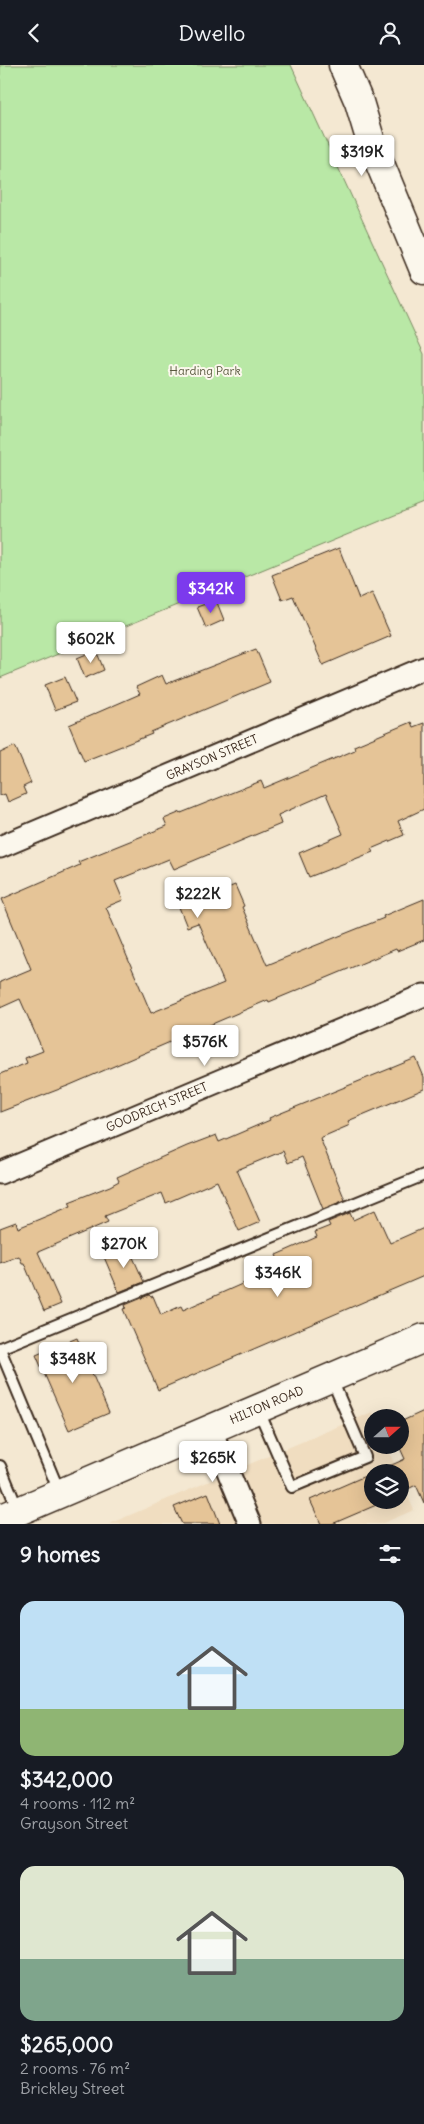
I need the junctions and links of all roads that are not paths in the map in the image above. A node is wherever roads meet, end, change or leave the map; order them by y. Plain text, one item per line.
1 (343, 65) edge
2 (424, 270) edge
3 (424, 668) edge
4 (0, 847) edge
5 (424, 995) edge
6 (0, 1173) edge
7 (424, 1175) edge
8 (424, 1338) edge
9 (0, 1349) edge
10 (330, 1377) junction
11 (257, 1408) junction
12 (210, 1428) junction
13 (0, 1466) edge
14 (60, 1493) junction
15 (9, 1515) edge
16 (250, 1524) edge

1 - 2 street
3 - 4 street, GRAYSON STREET
5 - 6 street, GOODRICH STREET
7 - 9 lane
8 - 10 street, HILTON ROAD
9 - 14 lane
10 - 11 street, HILTON ROAD
10 - 11 lane
11 - 12 street, HILTON ROAD
12 - 14 street, HILTON ROAD
12 - 16 street
13 - 15 lane
14 - 15 street, HILTON ROAD

